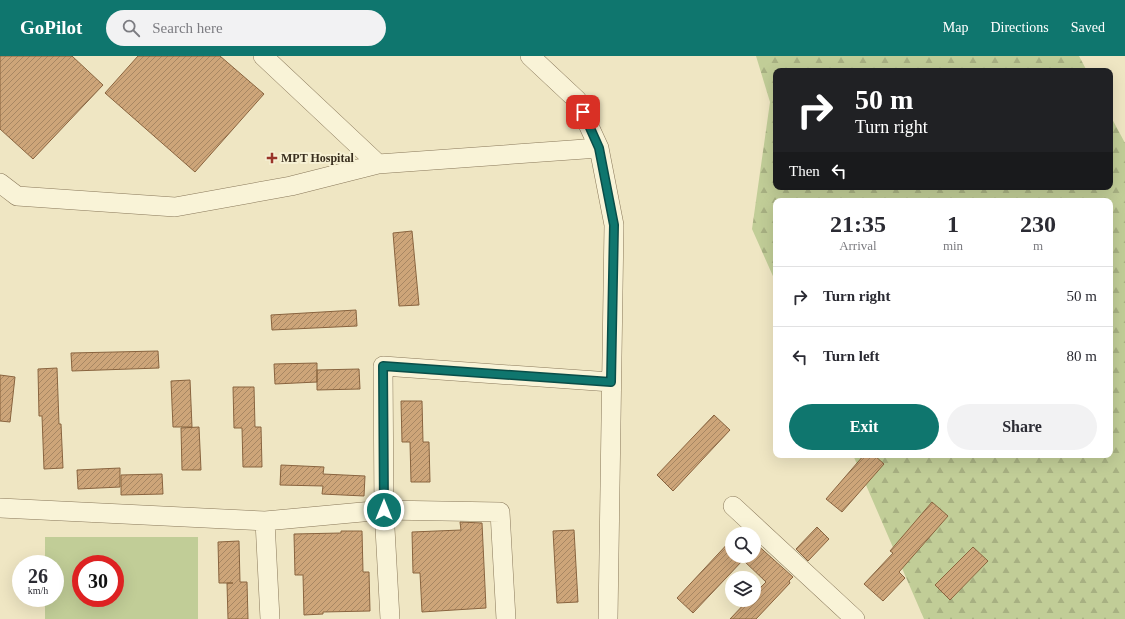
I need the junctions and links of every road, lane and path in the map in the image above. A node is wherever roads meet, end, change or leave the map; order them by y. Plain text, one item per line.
1 (263, 56) edge
2 (530, 56) edge
3 (599, 148) junction
4 (378, 164) junction
5 (0, 183) edge
6 (611, 382) junction
7 (732, 506) dead end
8 (0, 508) edge
9 (384, 510) junction
10 (265, 521) junction
11 (270, 619) edge
12 (390, 619) edge
13 (506, 619) edge
14 (608, 619) edge
15 (855, 619) edge

1 - 4 street
2 - 3 street
3 - 4 street
3 - 6 street
4 - 5 street
6 - 9 street
6 - 14 street
7 - 15 street
8 - 10 street
9 - 10 street
9 - 12 street
9 - 13 street
10 - 11 street

